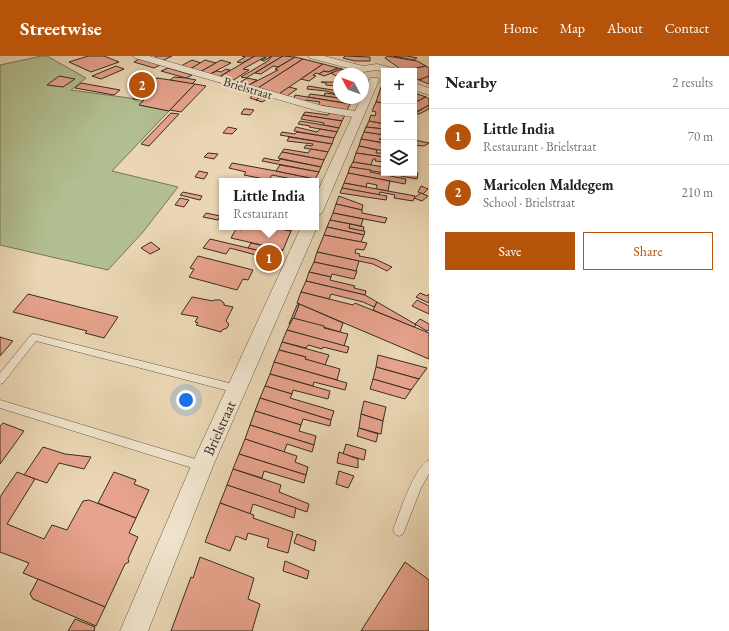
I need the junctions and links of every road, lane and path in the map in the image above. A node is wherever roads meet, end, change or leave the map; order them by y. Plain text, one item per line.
1 (138, 56) edge
2 (313, 56) edge
3 (377, 56) edge
4 (377, 67) junction
5 (347, 68) edge
6 (381, 68) edge
7 (369, 76) edge
8 (417, 87) edge
9 (429, 92) edge
10 (362, 104) edge
11 (359, 115) junction
12 (319, 204) edge
13 (308, 230) edge
14 (0, 380) edge
15 (237, 389) junction
16 (0, 404) edge
17 (429, 465) edge
18 (202, 466) junction
19 (399, 530) dead end
20 (134, 631) edge

1 - 11 street, Brielstraat
2 - 5 street
3 - 4 street
4 - 6 street
4 - 7 street
8 - 9 street
10 - 11 street
11 - 12 street
13 - 15 street, Brielstraat
14 - 15 lane
15 - 18 street, Brielstraat
16 - 18 lane
17 - 19 lane
18 - 20 street, Brielstraat

